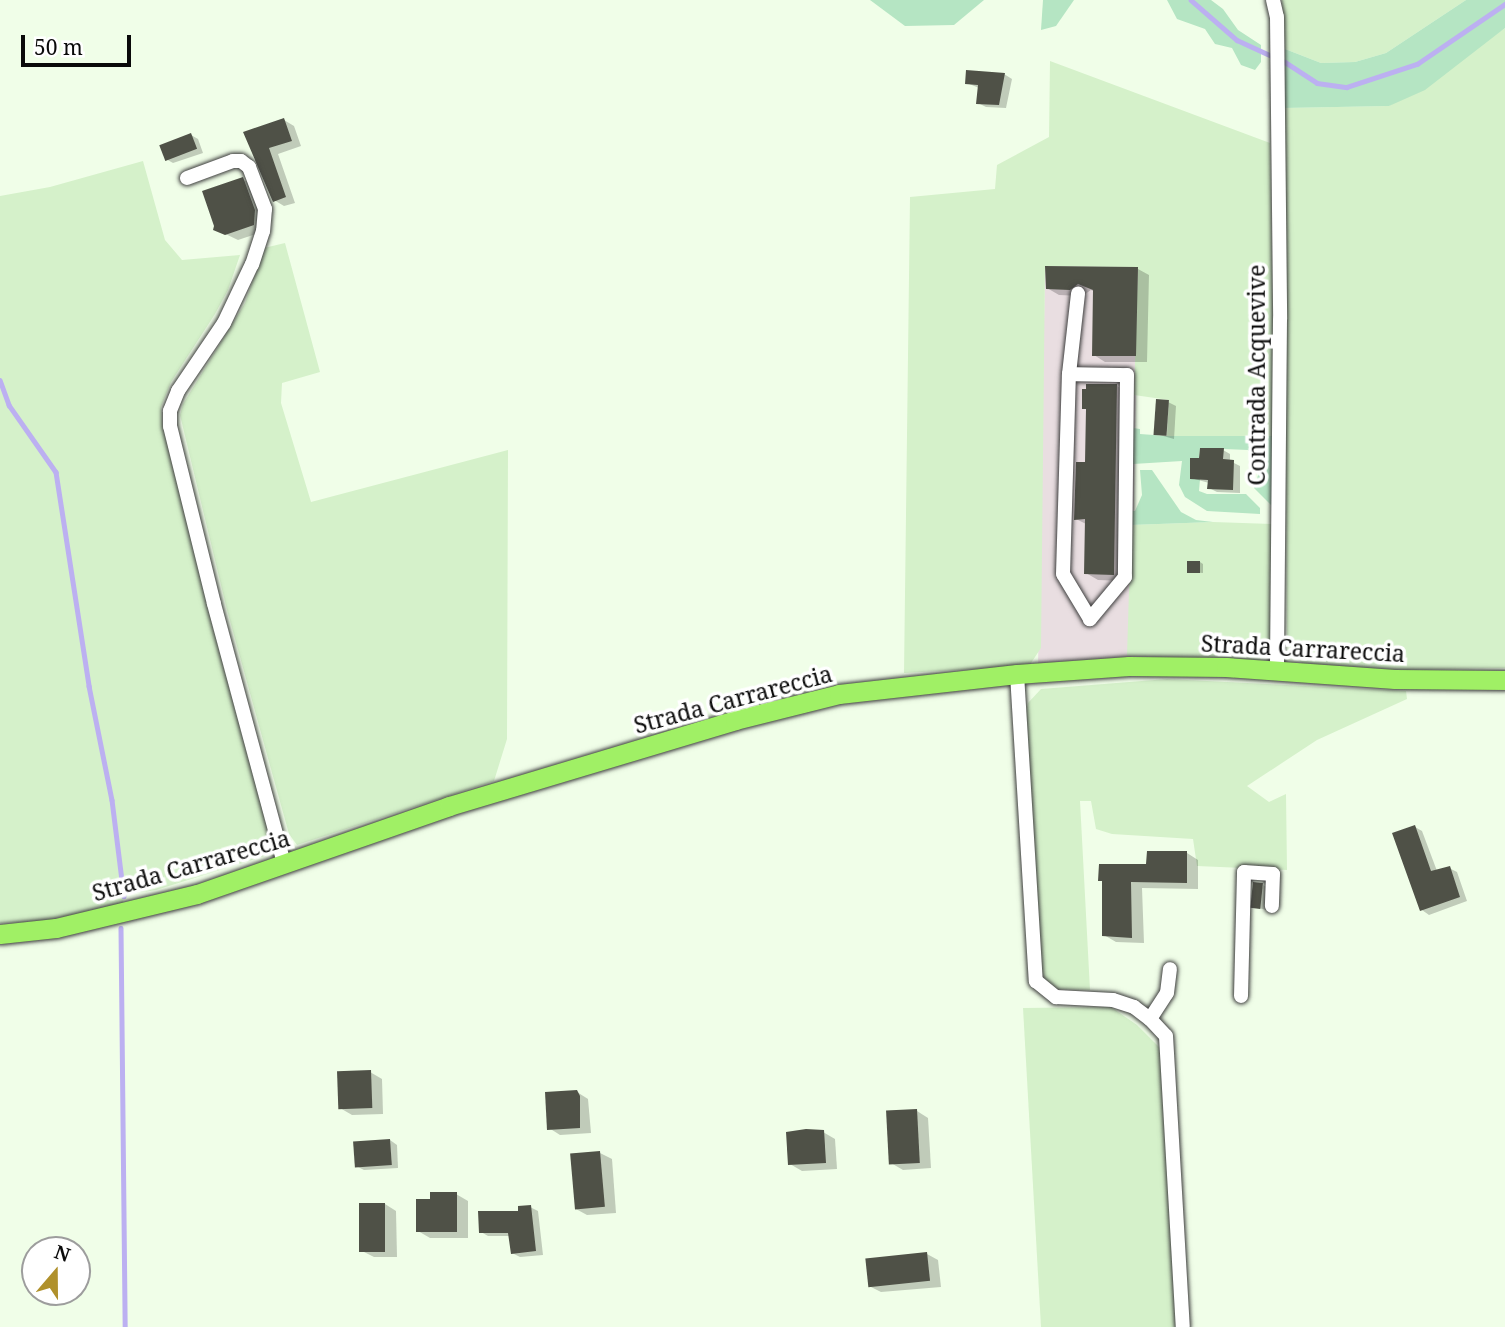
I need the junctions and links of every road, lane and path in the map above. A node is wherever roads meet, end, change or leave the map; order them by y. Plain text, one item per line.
1 (1273, 0) edge
2 (187, 178) dead end
3 (1078, 294) dead end
4 (1069, 374) junction
5 (1277, 671) junction
6 (1017, 674) junction
7 (1505, 680) edge
8 (284, 864) junction
9 (1272, 906) dead end
10 (0, 934) edge
11 (1170, 969) dead end
12 (1241, 996) dead end
13 (1150, 1018) junction
14 (1183, 1327) edge

1 - 5 street, Contrada Acquevive
2 - 8 street
3 - 4 street
4 - 4 street
5 - 6 main road, Strada Carrareccia
5 - 7 main road, Strada Carrareccia
6 - 8 main road, Strada Carrareccia
6 - 13 street
8 - 10 main road, Strada Carrareccia
9 - 12 street
11 - 13 street
13 - 14 street

